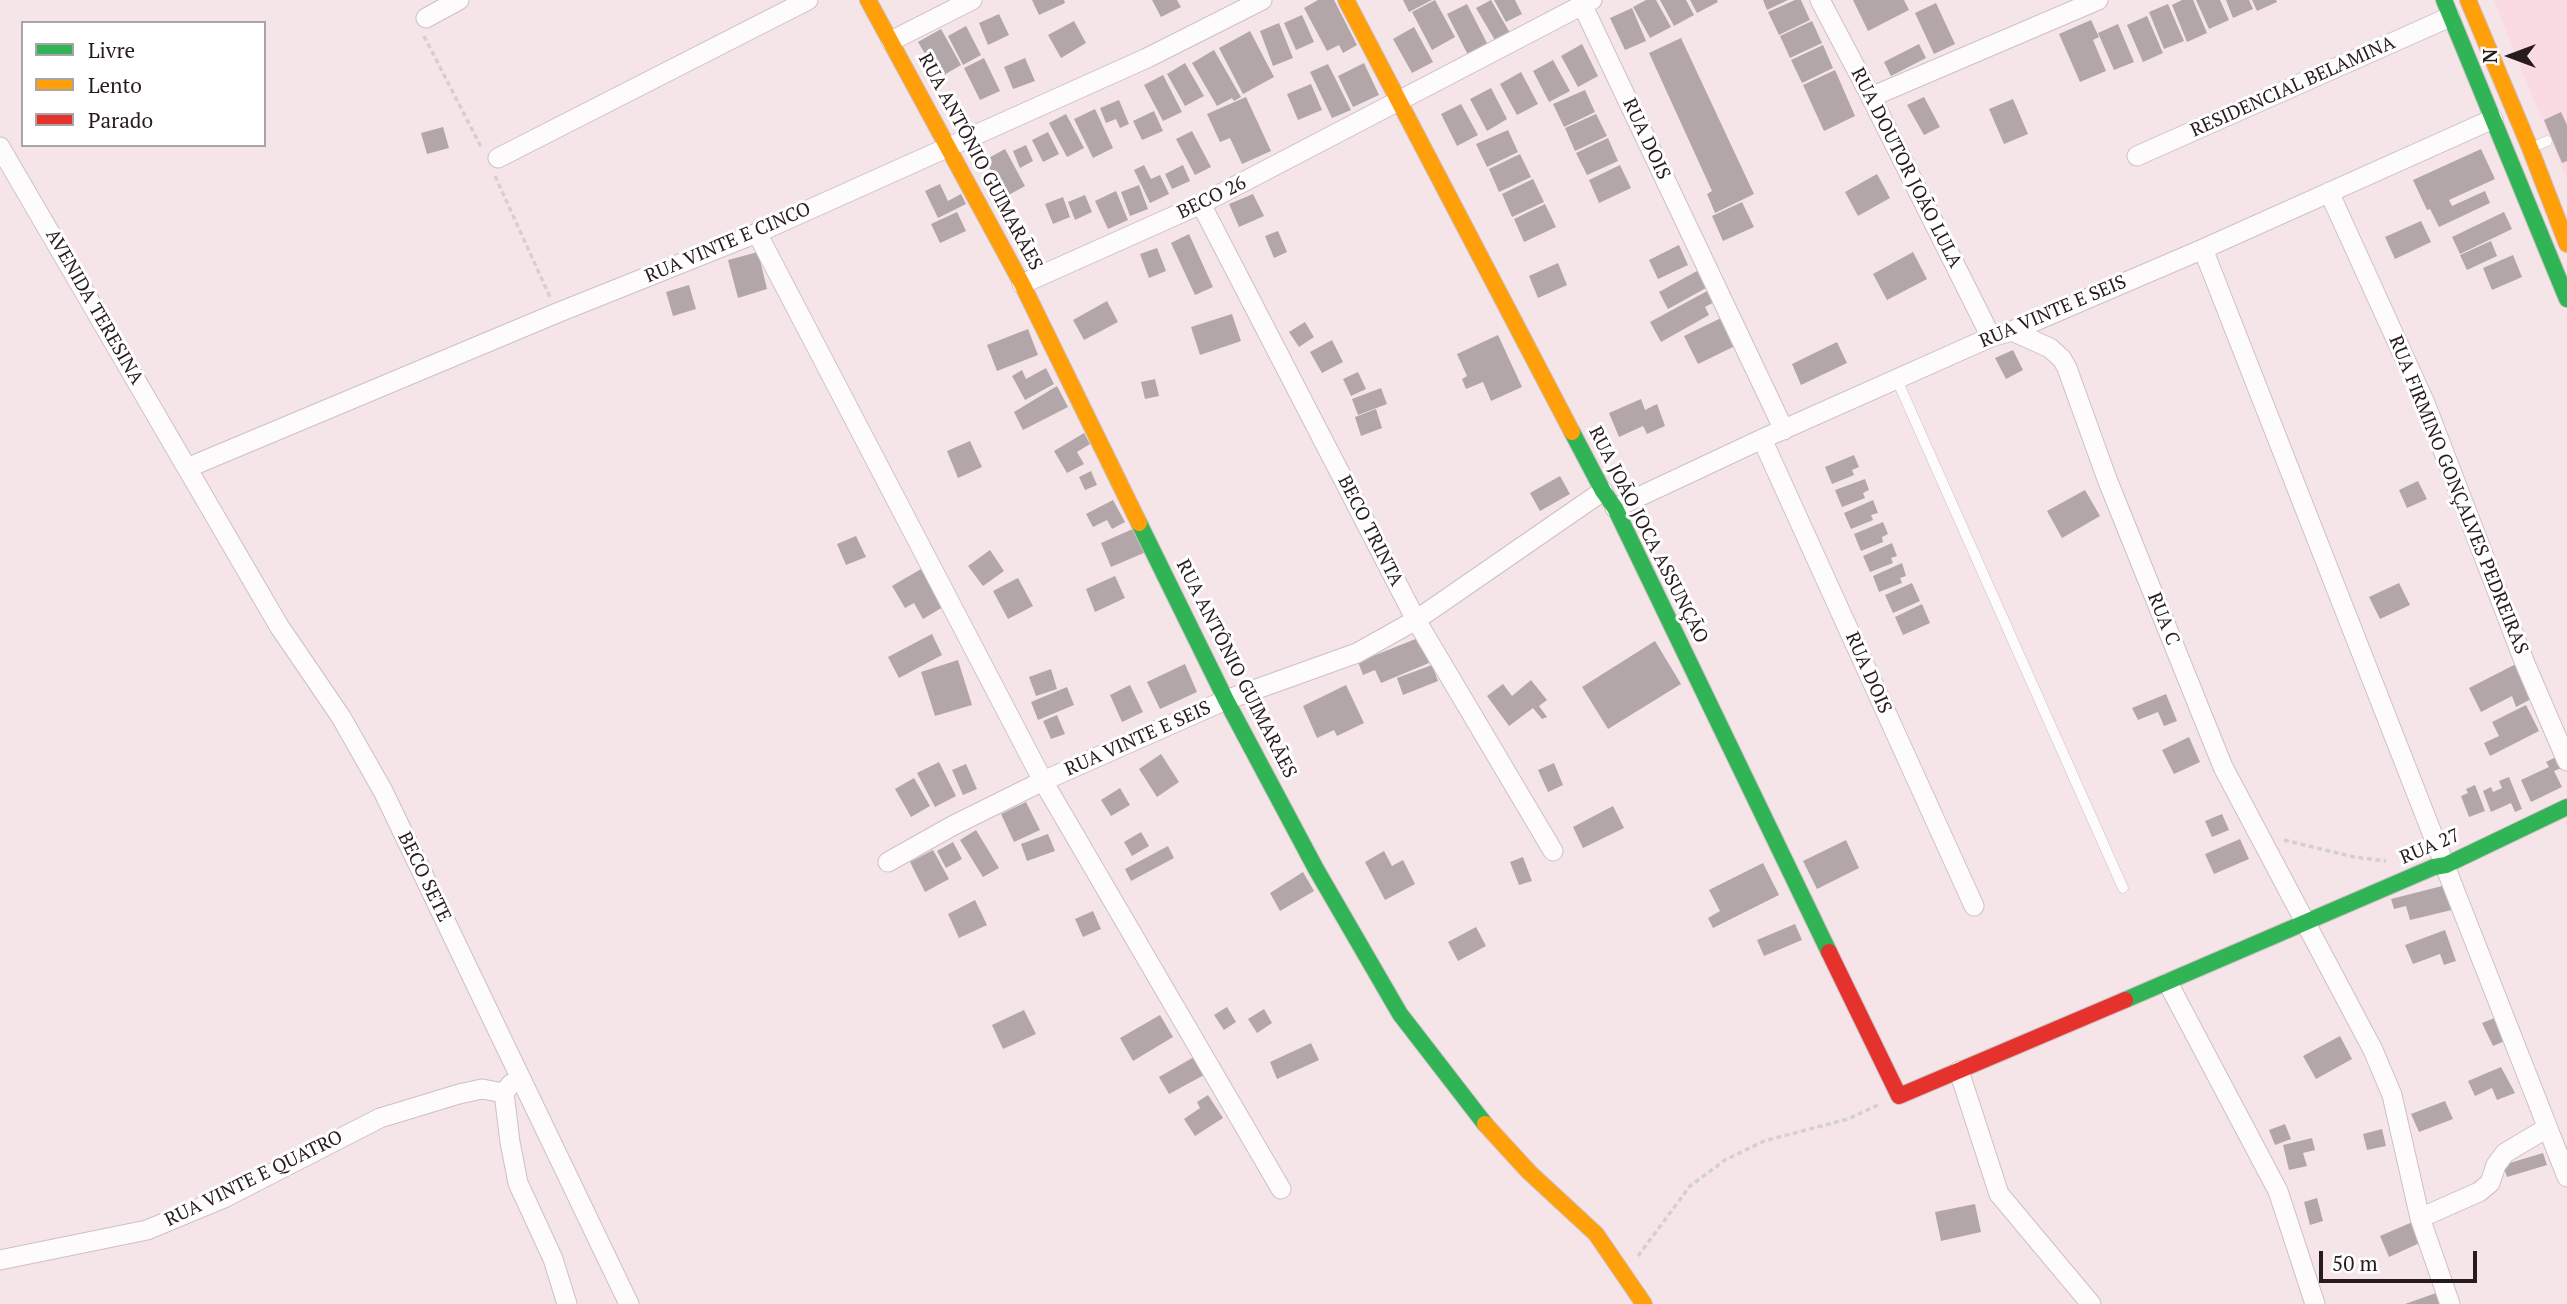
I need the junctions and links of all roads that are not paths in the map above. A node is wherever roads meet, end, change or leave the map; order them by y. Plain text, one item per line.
1 (459, 0) edge
2 (808, 0) edge
3 (868, 0) edge
4 (972, 0) edge
5 (1262, 0) edge
6 (1346, 0) edge
7 (1820, 0) edge
8 (2098, 0) edge
9 (2468, 0) edge
10 (1585, 2) edge
11 (2447, 8) edge
12 (426, 18) dead end
13 (891, 41) junction
14 (1871, 97) junction
15 (1398, 103) junction
16 (2493, 119) junction
17 (2547, 141) dead end
18 (947, 146) junction
19 (0, 147) edge
20 (2530, 148) junction
21 (2137, 156) dead end
22 (498, 158) dead end
23 (2329, 192) junction
24 (1201, 204) junction
25 (757, 233) junction
26 (2567, 244) edge
27 (2203, 249) junction
28 (1022, 284) junction
29 (2567, 299) edge
30 (2011, 331) junction
31 (1991, 338) junction
32 (1897, 380) junction
33 (1784, 430) junction
34 (1762, 439) junction
35 (187, 468) junction
36 (1603, 491) junction
37 (1615, 508) junction
38 (1416, 620) junction
39 (1226, 700) junction
40 (2567, 761) edge
41 (1043, 781) junction
42 (2567, 807) edge
43 (1553, 851) dead end
44 (888, 862) dead end
45 (2445, 865) junction
46 (2123, 888) dead end
47 (1974, 906) dead end
48 (2308, 923) junction
49 (2168, 983) junction
50 (1959, 1071) junction
51 (518, 1073) junction
52 (504, 1093) junction
53 (1899, 1096) joint
54 (2547, 1128) junction
55 (2567, 1177) edge
56 (1281, 1189) dead end
57 (2420, 1218) junction
58 (0, 1260) edge
59 (567, 1304) edge
60 (628, 1304) edge
61 (1644, 1304) edge
62 (2091, 1304) edge
63 (2315, 1304) edge
64 (2451, 1304) edge

1 - 12 street
2 - 22 street
3 - 13 street, RUA ANTÔNIO GUIMARÃES
4 - 13 street
5 - 18 street, RUA VINTE E CINCO
6 - 15 street, RUA JOÃO JOCA ASSUNÇÃO
7 - 14 street, RUA DOUTOR JOÃO LULA
8 - 14 street
9 - 20 street
10 - 15 street, BECO 26
10 - 33 street, RUA DOIS
11 - 16 street
11 - 21 street, RESIDENCIAL BELAMINA
13 - 18 street, RUA ANTÔNIO GUIMARÃES
14 - 31 street, RUA DOUTOR JOÃO LULA
15 - 24 street, BECO 26
15 - 36 street, RUA JOÃO JOCA ASSUNÇÃO
16 - 23 street, RUA VINTE E SEIS
16 - 29 street
17 - 20 lane
18 - 25 street, RUA VINTE E CINCO
18 - 28 street, RUA ANTÔNIO GUIMARÃES
19 - 35 street, AVENIDA TERESINA
20 - 26 street
23 - 27 street, RUA VINTE E SEIS
23 - 40 street, RUA FIRMINO GONÇALVES PEDREIRAS
24 - 28 street, BECO 26
24 - 38 street, BECO TRINTA
25 - 35 street, RUA VINTE E CINCO
25 - 41 street
27 - 30 street, RUA VINTE E SEIS
27 - 45 street
28 - 39 street, RUA ANTÔNIO GUIMARÃES
30 - 31 street, RUA VINTE E SEIS
30 - 48 street, RUA C
31 - 32 street, RUA VINTE E SEIS
32 - 33 street, RUA VINTE E SEIS
32 - 46 lane
33 - 34 street, RUA VINTE E SEIS
34 - 37 street, RUA VINTE E SEIS
34 - 47 street, RUA DOIS
35 - 51 street, BECO SETE
36 - 37 street, RUA JOÃO JOCA ASSUNÇÃO
36 - 38 street, RUA VINTE E SEIS
37 - 53 street, RUA JOÃO JOCA ASSUNÇÃO
38 - 39 street, RUA VINTE E SEIS
38 - 43 street, BECO TRINTA
39 - 41 street, RUA VINTE E SEIS
39 - 61 street, RUA ANTÔNIO GUIMARÃES
41 - 44 street, RUA VINTE E SEIS
41 - 56 street
42 - 45 street, RUA 27
45 - 48 street, RUA 27
45 - 54 street
48 - 49 street, RUA 27
48 - 57 street, RUA C
49 - 50 street, RUA 27
49 - 63 street
50 - 53 street, RUA 27
50 - 62 street
51 - 52 street
51 - 60 street, BECO SETE
52 - 58 street, RUA VINTE E QUATRO
52 - 59 street
54 - 55 street
54 - 57 street
57 - 64 street, RUA C

